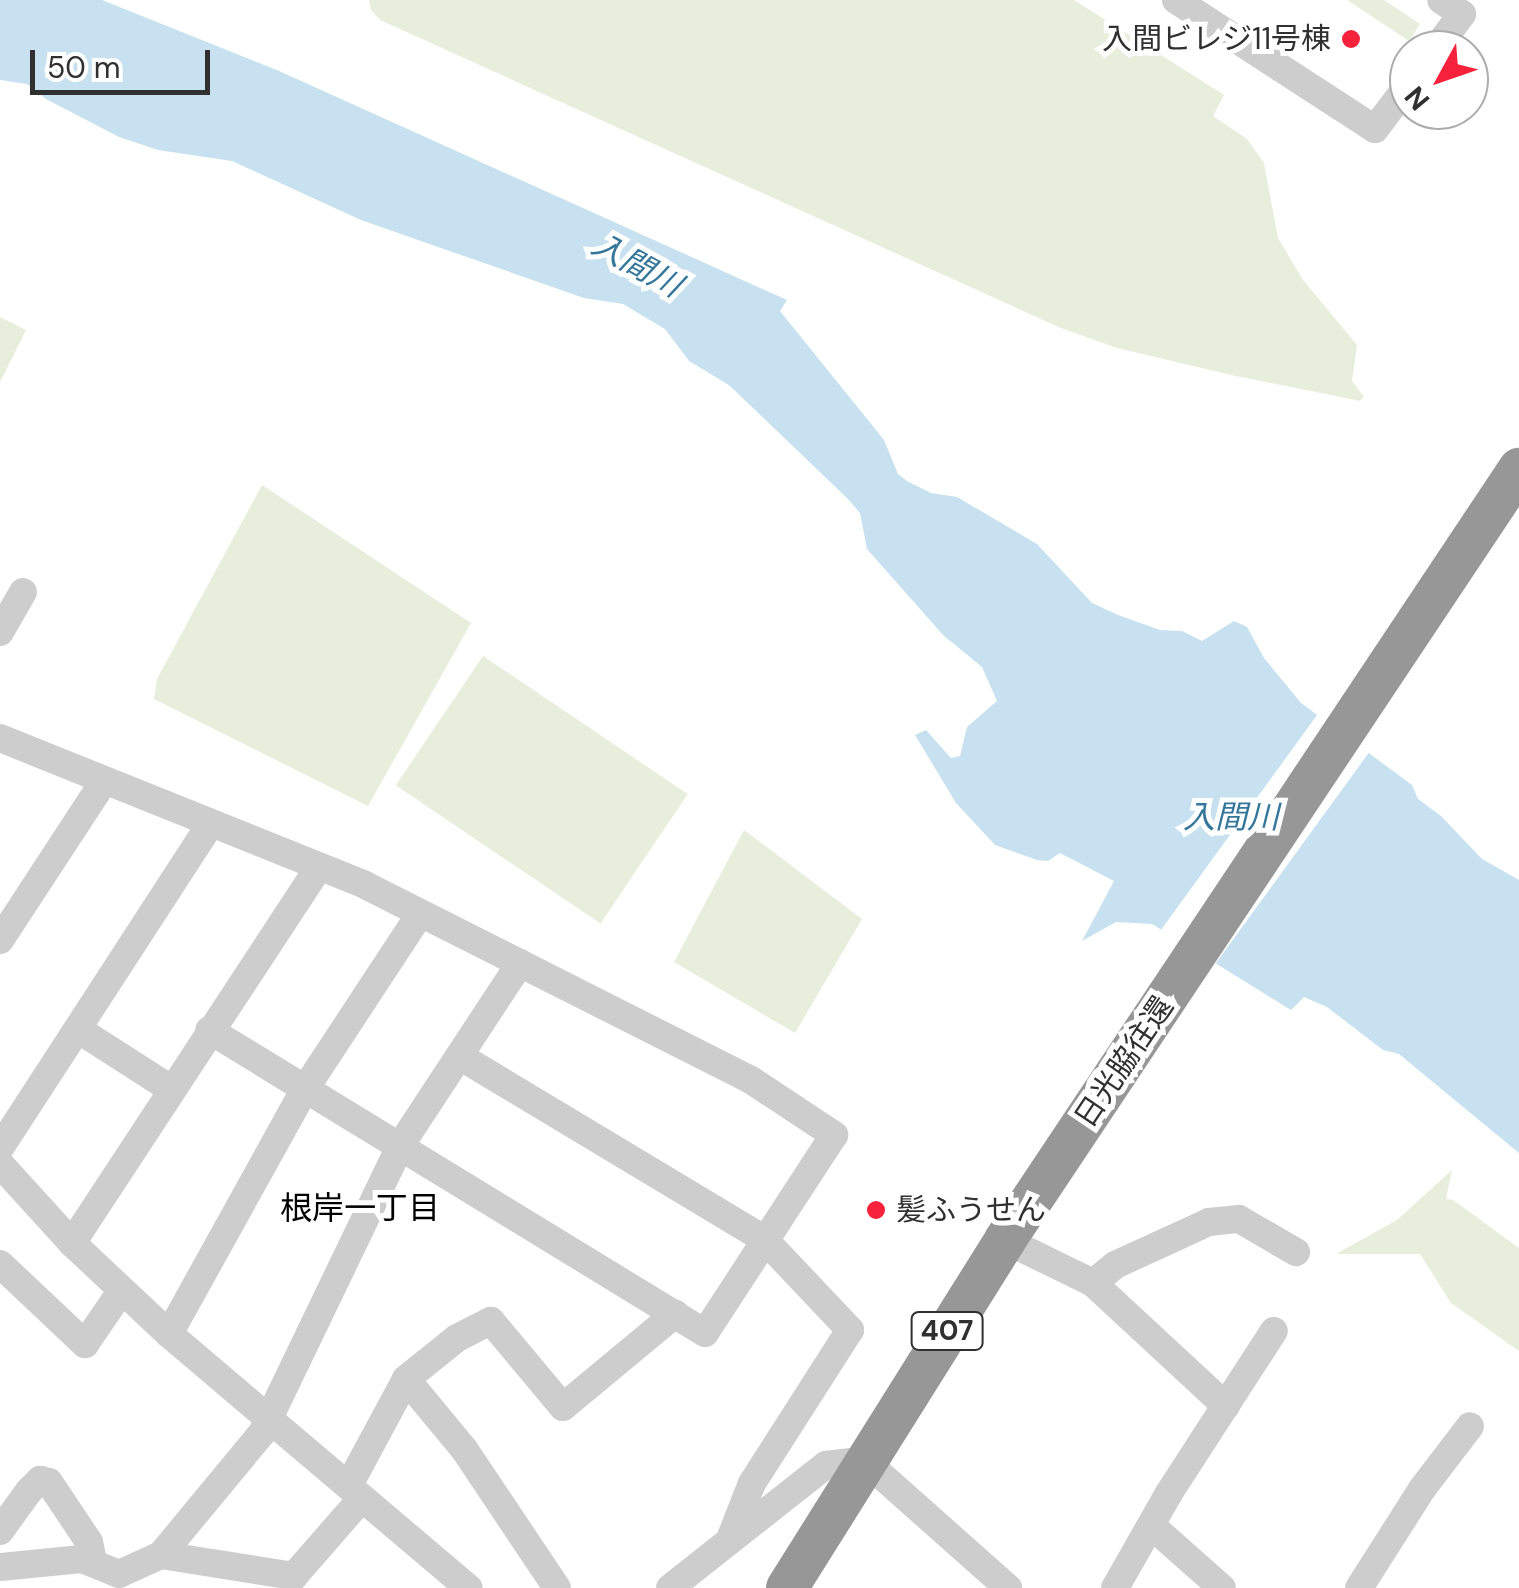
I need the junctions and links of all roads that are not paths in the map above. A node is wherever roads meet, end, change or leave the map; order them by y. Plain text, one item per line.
1 (1176, 0) edge
2 (1441, 0) edge
3 (1450, 30) edge
4 (1389, 111) edge
5 (1517, 472) edge
6 (24, 592) dead end
7 (0, 632) edge
8 (0, 738) edge
9 (104, 780) junction
10 (210, 826) junction
11 (318, 868) junction
12 (420, 914) junction
13 (0, 940) edge
14 (520, 964) junction
15 (79, 1030) junction
16 (209, 1030) junction
17 (461, 1056) junction
18 (171, 1088) junction
19 (304, 1089) junction
20 (400, 1146) junction
21 (0, 1148) edge
22 (0, 1164) edge
23 (766, 1240) junction
24 (1005, 1240) junction
25 (72, 1243) junction
26 (1296, 1252) dead end
27 (0, 1264) edge
28 (1092, 1283) junction
29 (122, 1290) junction
30 (674, 1314) junction
31 (1274, 1331) dead end
32 (169, 1334) junction
33 (406, 1379) junction
34 (1226, 1406) junction
35 (269, 1420) junction
36 (1470, 1426) dead end
37 (864, 1460) junction
38 (356, 1492) junction
39 (1152, 1527) junction
40 (0, 1531) edge
41 (730, 1540) junction
42 (160, 1555) junction
43 (93, 1562) junction
44 (0, 1566) edge
45 (469, 1588) edge
46 (557, 1588) edge
47 (670, 1588) edge
48 (786, 1588) edge
49 (1008, 1588) edge
50 (1115, 1588) edge
51 (1222, 1588) edge
52 (1359, 1588) edge

1 - 4 street
2 - 3 street
5 - 24 highway, 日光脇往還 / 407
6 - 7 street
8 - 9 street
9 - 10 street
9 - 13 street
10 - 11 street
10 - 15 street
11 - 12 street
11 - 16 street
12 - 14 street
12 - 19 street
14 - 17 street
14 - 23 street
15 - 18 street
15 - 21 street
16 - 18 street
16 - 19 street
17 - 20 street
17 - 23 street
18 - 25 street
19 - 20 street
19 - 32 street
20 - 30 street
20 - 35 street
22 - 25 street
23 - 30 street
23 - 41 street
24 - 28 street
24 - 37 highway, 日光脇往還 / 407
25 - 29 street
26 - 28 street
27 - 29 street
28 - 34 street
29 - 32 street
30 - 33 street
31 - 34 street
32 - 35 street
33 - 38 street
33 - 46 street
34 - 39 street
35 - 38 street
35 - 42 street
36 - 52 street
37 - 41 street
37 - 48 highway, 407
37 - 49 street
38 - 42 street
38 - 45 street
39 - 50 street
39 - 51 street
40 - 43 street
41 - 47 street
42 - 43 street
43 - 44 street

